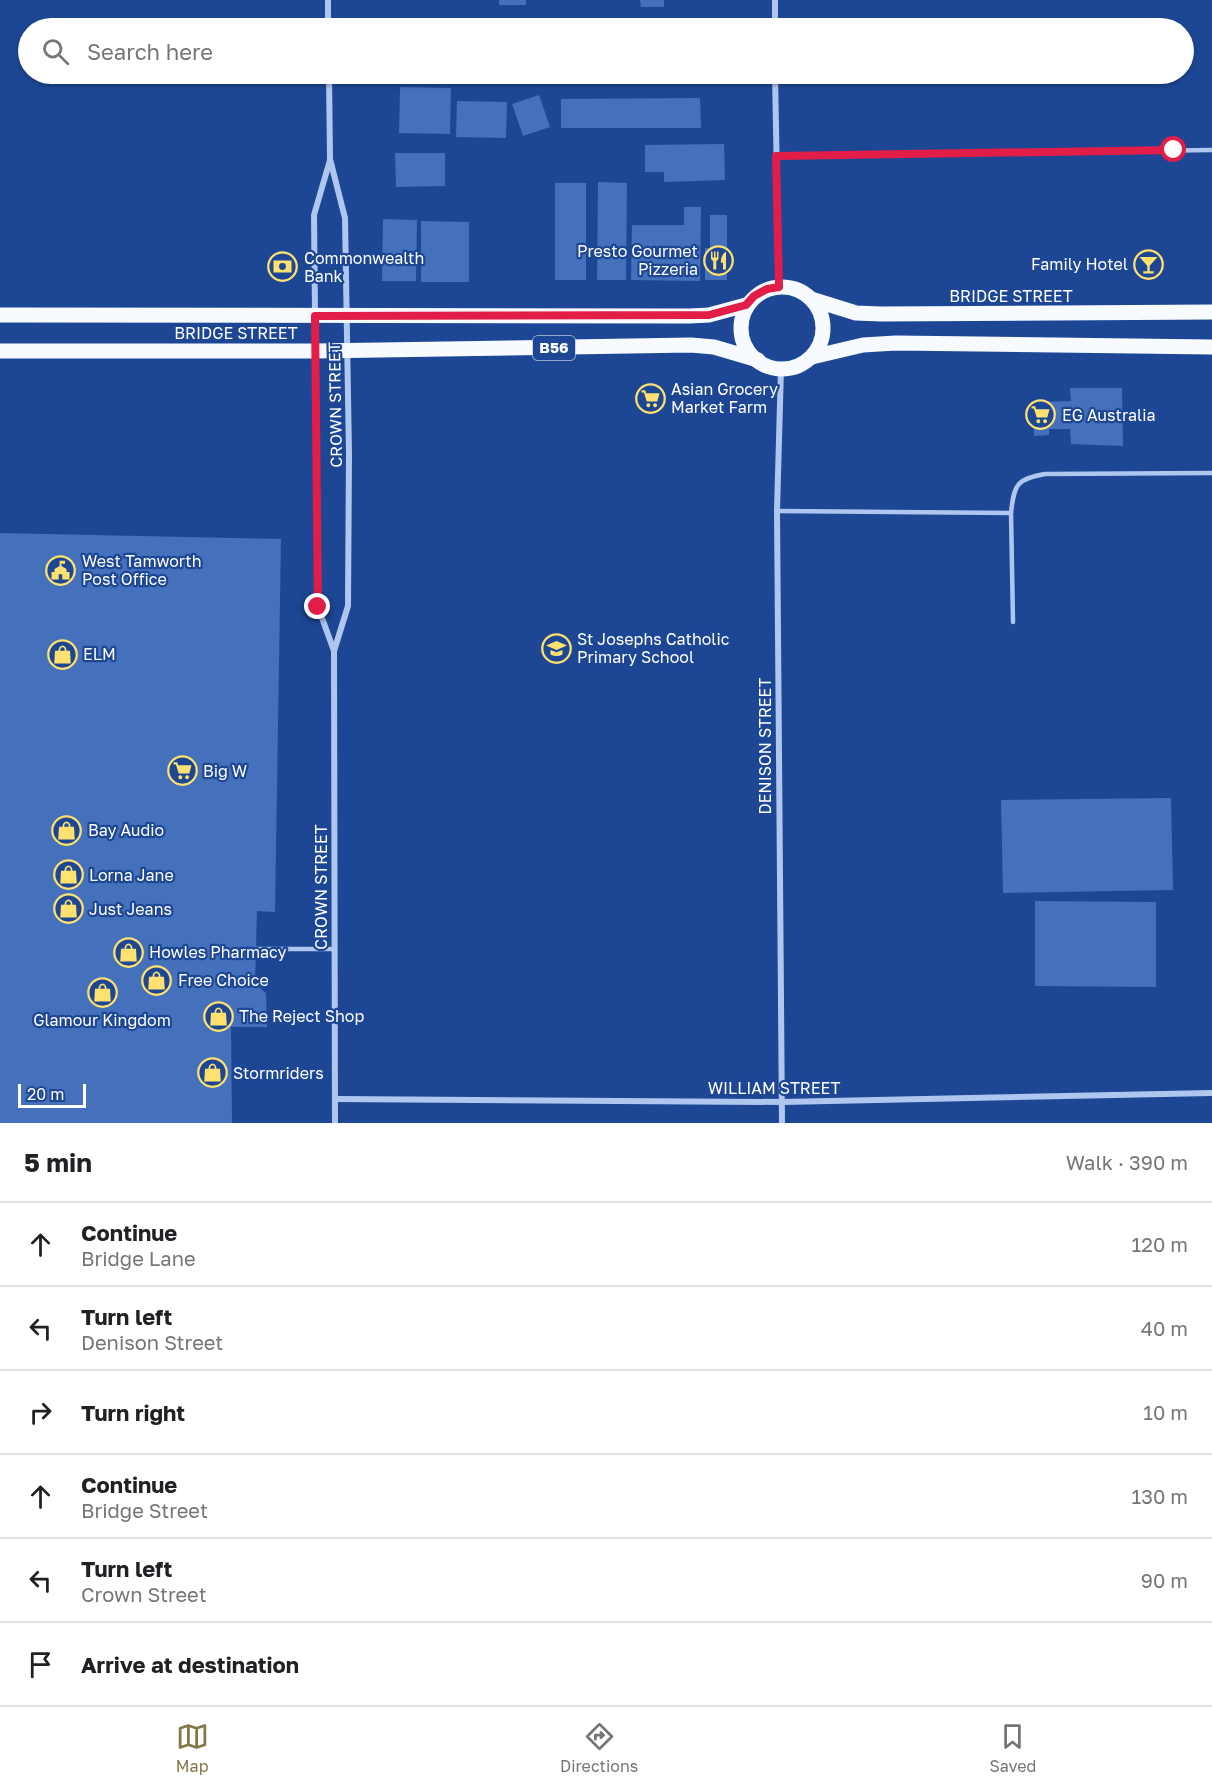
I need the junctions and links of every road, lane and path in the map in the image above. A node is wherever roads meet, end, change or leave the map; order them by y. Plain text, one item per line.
1 (328, 0) edge
2 (775, 0) edge
3 (328, 18) edge
4 (775, 18) edge
5 (329, 84) edge
6 (775, 84) edge
7 (1212, 150) edge
8 (776, 156) junction
9 (330, 159) junction
10 (779, 287) junction
11 (812, 299) junction
12 (746, 305) junction
13 (1212, 312) edge
14 (0, 315) edge
15 (315, 316) junction
16 (347, 316) junction
17 (1212, 347) edge
18 (0, 351) edge
19 (315, 351) junction
20 (348, 351) junction
21 (812, 357) junction
22 (758, 360) junction
23 (781, 368) junction
24 (1212, 473) edge
25 (777, 511) junction
26 (1011, 513) junction
27 (1013, 622) dead end
28 (334, 651) junction
29 (256, 949) dead end
30 (334, 949) junction
31 (1212, 1093) edge
32 (336, 1099) junction
33 (782, 1102) junction
34 (335, 1123) edge
35 (782, 1123) edge

1 - 3 street
2 - 4 street
5 - 9 street, CROWN STREET
6 - 8 street
7 - 8 lane
8 - 10 street
9 - 15 street, CROWN STREET
9 - 16 street, CROWN STREET
10 - 11 main road
10 - 12 main road, B56
11 - 13 main road, BRIDGE STREET
11 - 21 main road
12 - 16 main road, BRIDGE STREET / B56
12 - 22 main road
14 - 15 main road, BRIDGE STREET / B56
15 - 16 main road, BRIDGE STREET / B56
15 - 19 street, CROWN STREET
16 - 20 street, CROWN STREET
17 - 21 main road
18 - 19 main road, BRIDGE STREET / B56
19 - 20 main road, BRIDGE STREET / B56
19 - 28 street, CROWN STREET
20 - 22 main road, BRIDGE STREET / B56
20 - 28 street, CROWN STREET
21 - 23 main road
22 - 23 main road, B56
23 - 25 street, DENISON STREET
24 - 26 lane
25 - 26 lane
25 - 33 street, DENISON STREET
26 - 27 lane
28 - 30 street, CROWN STREET
29 - 30 lane
30 - 32 street, CROWN STREET
31 - 33 street, WILLIAM STREET
32 - 33 street, WILLIAM STREET
32 - 34 street, CROWN STREET
33 - 35 street, DENISON STREET

